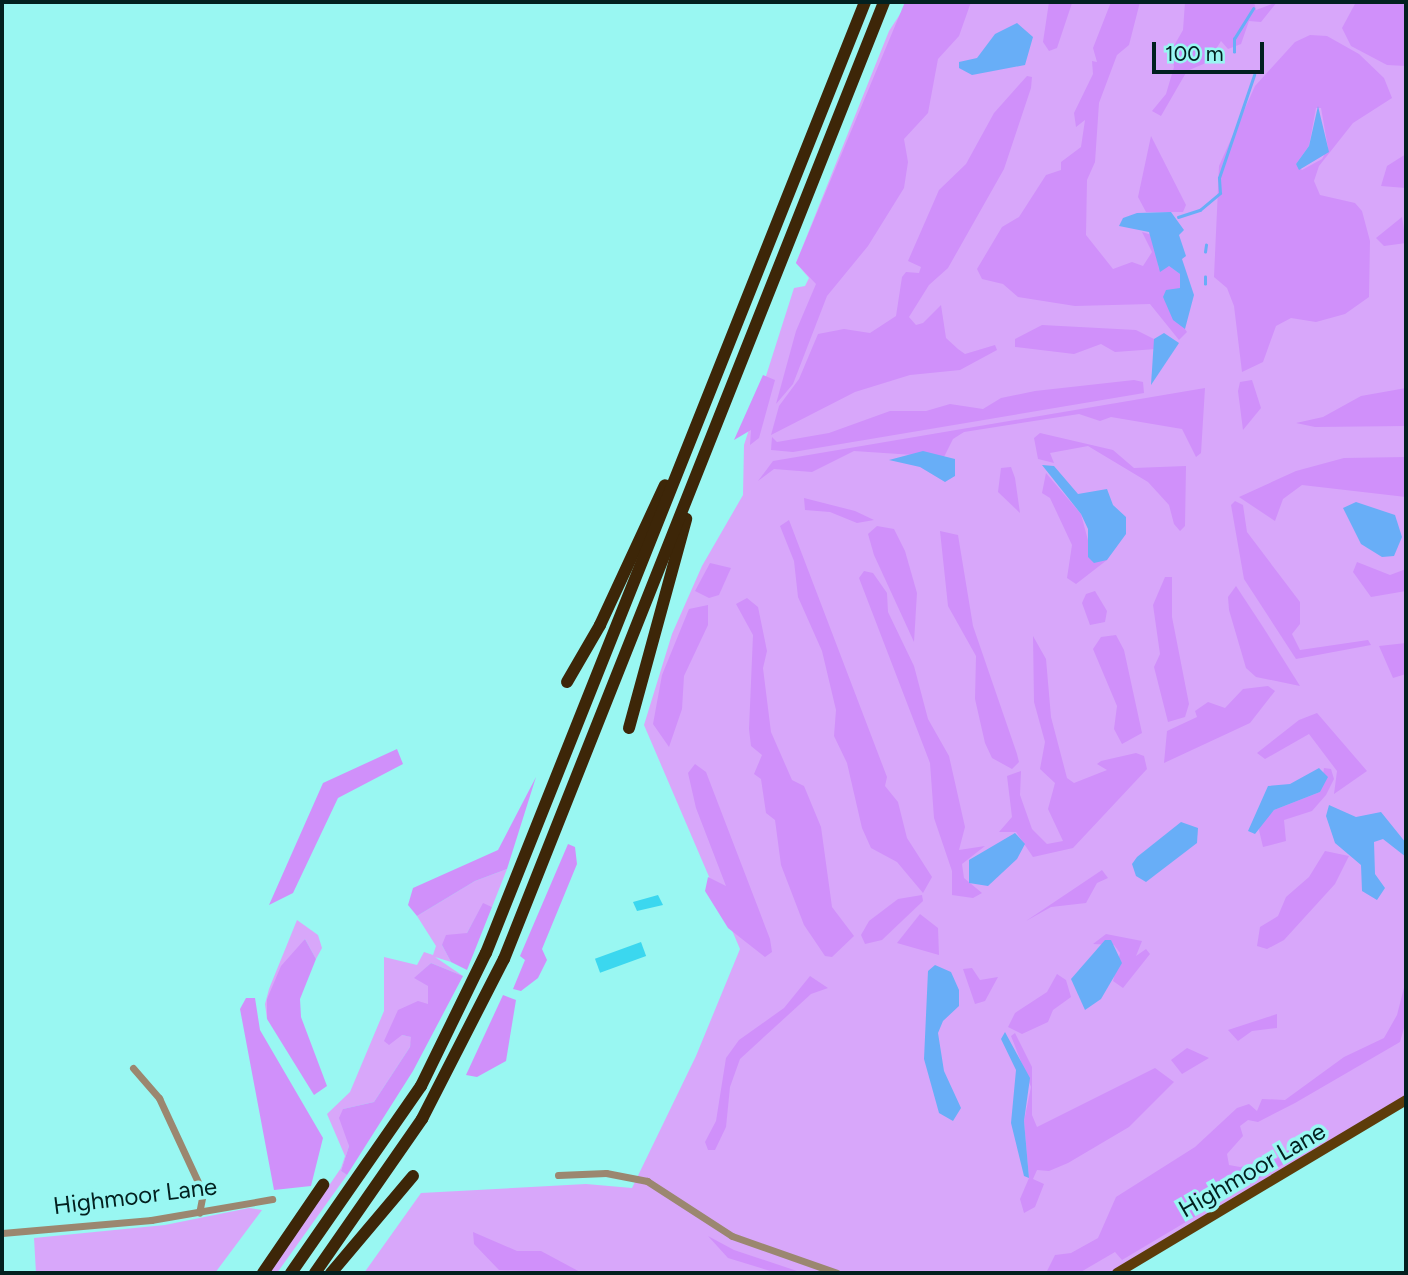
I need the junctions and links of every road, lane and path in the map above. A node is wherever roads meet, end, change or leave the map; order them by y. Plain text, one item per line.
1 (865, 2) edge
2 (884, 2) edge
3 (692, 433) junction
4 (706, 448) junction
5 (567, 682) dead end
6 (629, 728) dead end
7 (133, 1068) dead end
8 (1406, 1100) edge
9 (413, 1175) dead end
10 (558, 1175) dead end
11 (323, 1185) dead end
12 (272, 1199) dead end
13 (198, 1213) junction
14 (2, 1233) edge
15 (263, 1273) edge
16 (290, 1273) edge
17 (315, 1273) edge
18 (331, 1273) edge
19 (837, 1273) edge
20 (1117, 1273) edge

1 - 3 highway
2 - 4 highway
3 - 5 highway
3 - 16 highway
4 - 6 highway
4 - 17 highway
7 - 13 street
8 - 20 main road, Highmoor Lane
9 - 18 highway
10 - 19 street
11 - 15 highway
12 - 13 street, Highmoor Lane
13 - 14 street, Highmoor Lane

